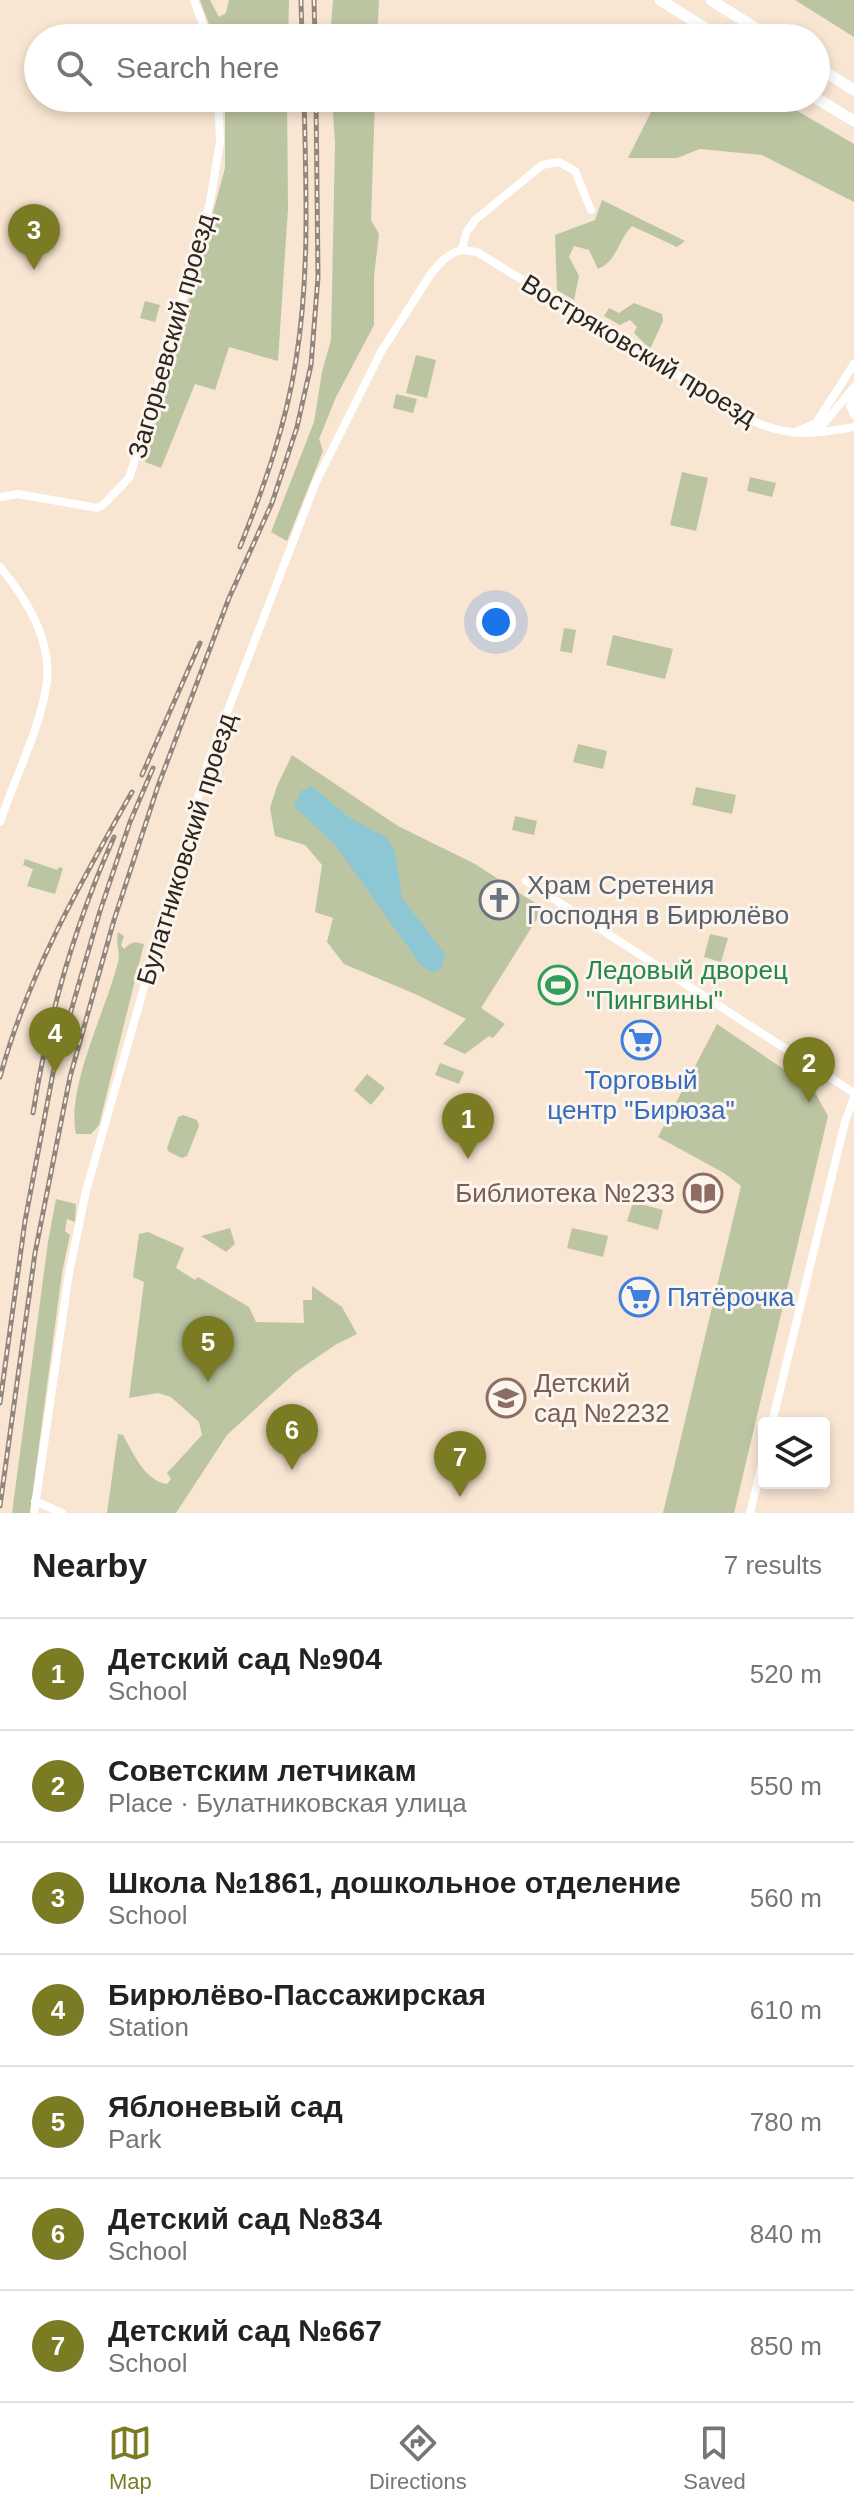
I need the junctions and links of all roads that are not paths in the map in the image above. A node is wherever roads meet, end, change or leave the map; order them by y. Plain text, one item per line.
1 (194, 0) edge
2 (660, 0) edge
3 (711, 0) edge
4 (203, 24) edge
5 (699, 24) edge
6 (749, 24) edge
7 (830, 75) edge
8 (854, 90) edge
9 (830, 107) edge
10 (219, 112) edge
11 (851, 120) edge
12 (591, 210) dead end
13 (463, 245) junction
14 (854, 364) edge
15 (854, 387) edge
16 (854, 393) edge
17 (829, 404) junction
18 (854, 415) edge
19 (854, 427) edge
20 (823, 430) junction
21 (793, 433) junction
22 (0, 497) edge
23 (0, 567) edge
24 (0, 822) edge
25 (526, 881) dead end
26 (854, 1095) edge
27 (773, 1417) edge
28 (758, 1480) edge
29 (35, 1501) junction
30 (34, 1513) edge
31 (62, 1513) edge
32 (750, 1513) edge

1 - 4 street
2 - 5 highway
3 - 6 highway
7 - 8 highway
9 - 11 highway
10 - 22 street, Загорьевский проезд
12 - 13 street, Булатниковский проезд
13 - 21 street, Востряковский проезд
13 - 29 street, Булатниковский проезд
14 - 17 street
15 - 20 street
16 - 18 street
17 - 20 street
17 - 21 street
19 - 20 street, Востряковский проезд
20 - 21 street, Востряковский проезд
23 - 24 street
25 - 26 street
26 - 27 street
28 - 32 street
29 - 30 street, Булатниковский проезд
29 - 31 street

